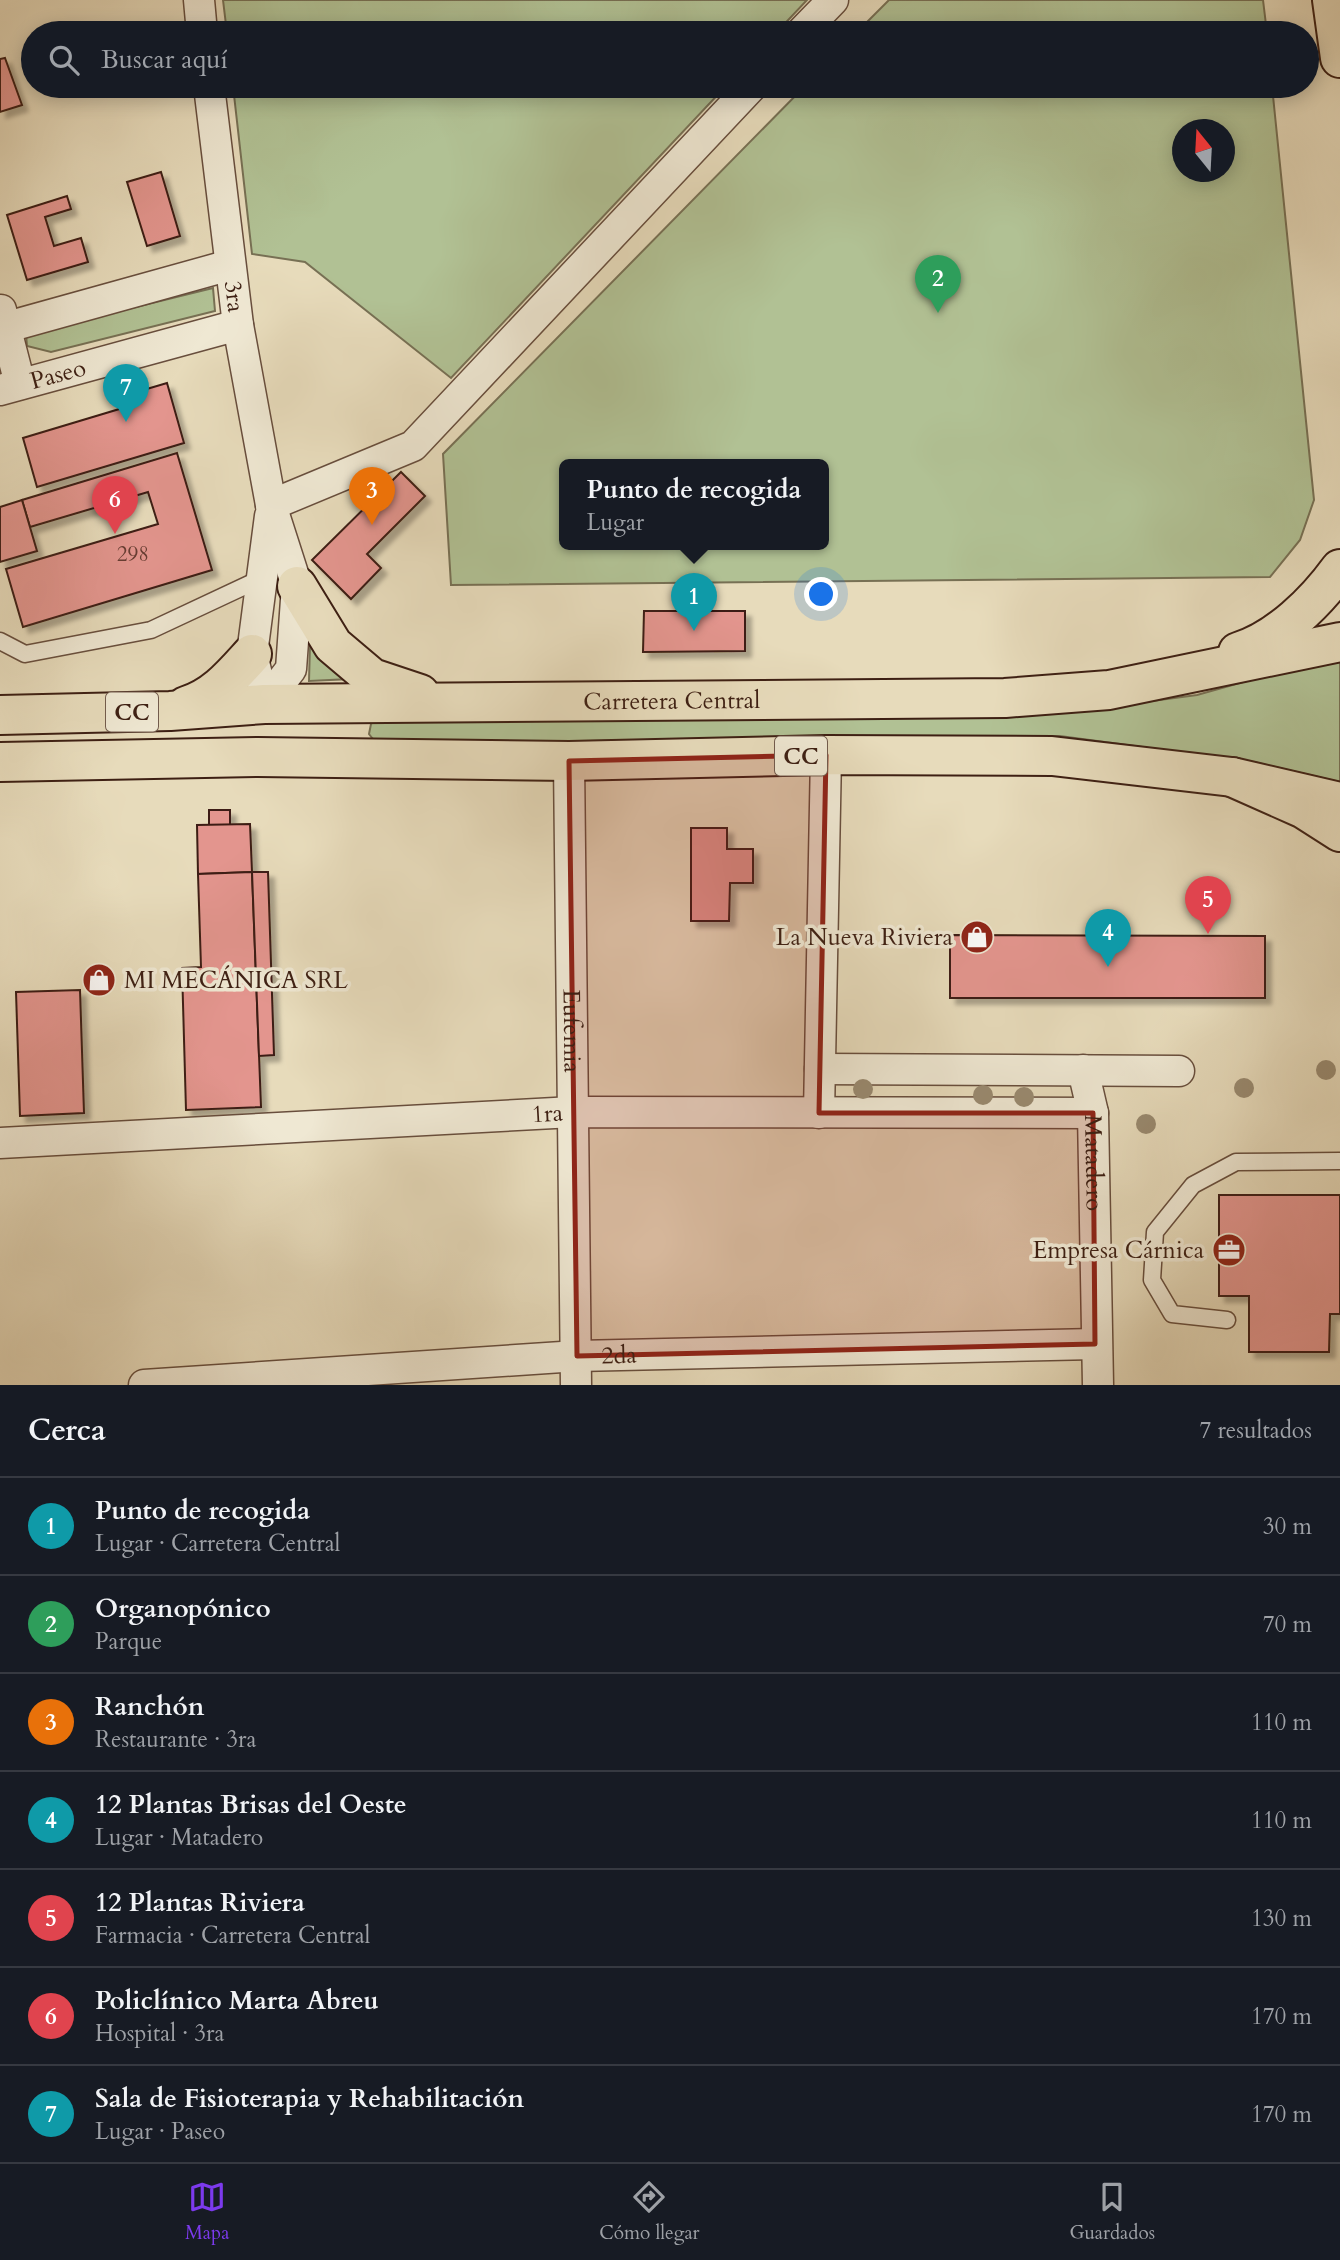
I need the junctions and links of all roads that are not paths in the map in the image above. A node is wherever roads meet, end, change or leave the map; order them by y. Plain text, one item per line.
1 (198, 0) edge
2 (833, 0) edge
3 (1332, 0) edge
4 (201, 21) edge
5 (813, 21) edge
6 (1340, 58) edge
7 (210, 98) edge
8 (741, 98) edge
9 (230, 265) junction
10 (2, 322) edge
11 (238, 325) junction
12 (10, 387) edge
13 (271, 505) junction
14 (1340, 569) edge
15 (280, 582) junction
16 (0, 641) edge
17 (1340, 642) edge
18 (252, 654) junction
19 (1109, 690) junction
20 (446, 703) junction
21 (264, 704) junction
22 (170, 711) junction
23 (0, 715) edge
24 (826, 755) junction
25 (258, 757) junction
26 (569, 761) junction
27 (0, 762) edge
28 (1231, 776) junction
29 (1340, 802) edge
30 (1340, 832) edge
31 (820, 1069) junction
32 (1083, 1070) junction
33 (1179, 1071) dead end
34 (573, 1112) junction
35 (819, 1113) junction
36 (1093, 1113) junction
37 (0, 1143) edge
38 (1340, 1161) edge
39 (1227, 1320) dead end
40 (1096, 1344) junction
41 (577, 1370) edge
42 (144, 1385) edge
43 (1097, 1385) edge

1 - 4 street
2 - 5 street
3 - 6 main road
7 - 9 street, 3ra
8 - 13 street
9 - 10 street
9 - 11 street, 3ra
10 - 12 street
11 - 12 street, Paseo
11 - 13 street, 3ra
13 - 15 street, 3ra
14 - 19 main road
15 - 16 lane
15 - 18 street, 3ra
15 - 20 main road
15 - 21 street, 3ra
17 - 19 main road, Carretera Central / CC
18 - 21 street, 3ra
18 - 22 main road
19 - 20 main road, Carretera Central / CC
20 - 21 main road, Carretera Central / CC
21 - 22 main road, Carretera Central / CC
21 - 25 main road
22 - 23 main road, Carretera Central / CC
24 - 26 main road, CC
24 - 28 main road, CC
24 - 31 street
25 - 26 main road, CC
25 - 27 main road, CC
26 - 34 street, Eufemia
28 - 29 main road, CC
28 - 30 main road
31 - 32 street
31 - 35 street
32 - 33 street
32 - 36 street, Matadero
34 - 35 street, 1ra
34 - 37 street, 1ra
34 - 41 street, Eufemia
35 - 36 street, 1ra
36 - 40 street, Matadero
38 - 39 lane
40 - 41 street, 2da
40 - 43 street, Matadero
41 - 42 street, 2da

